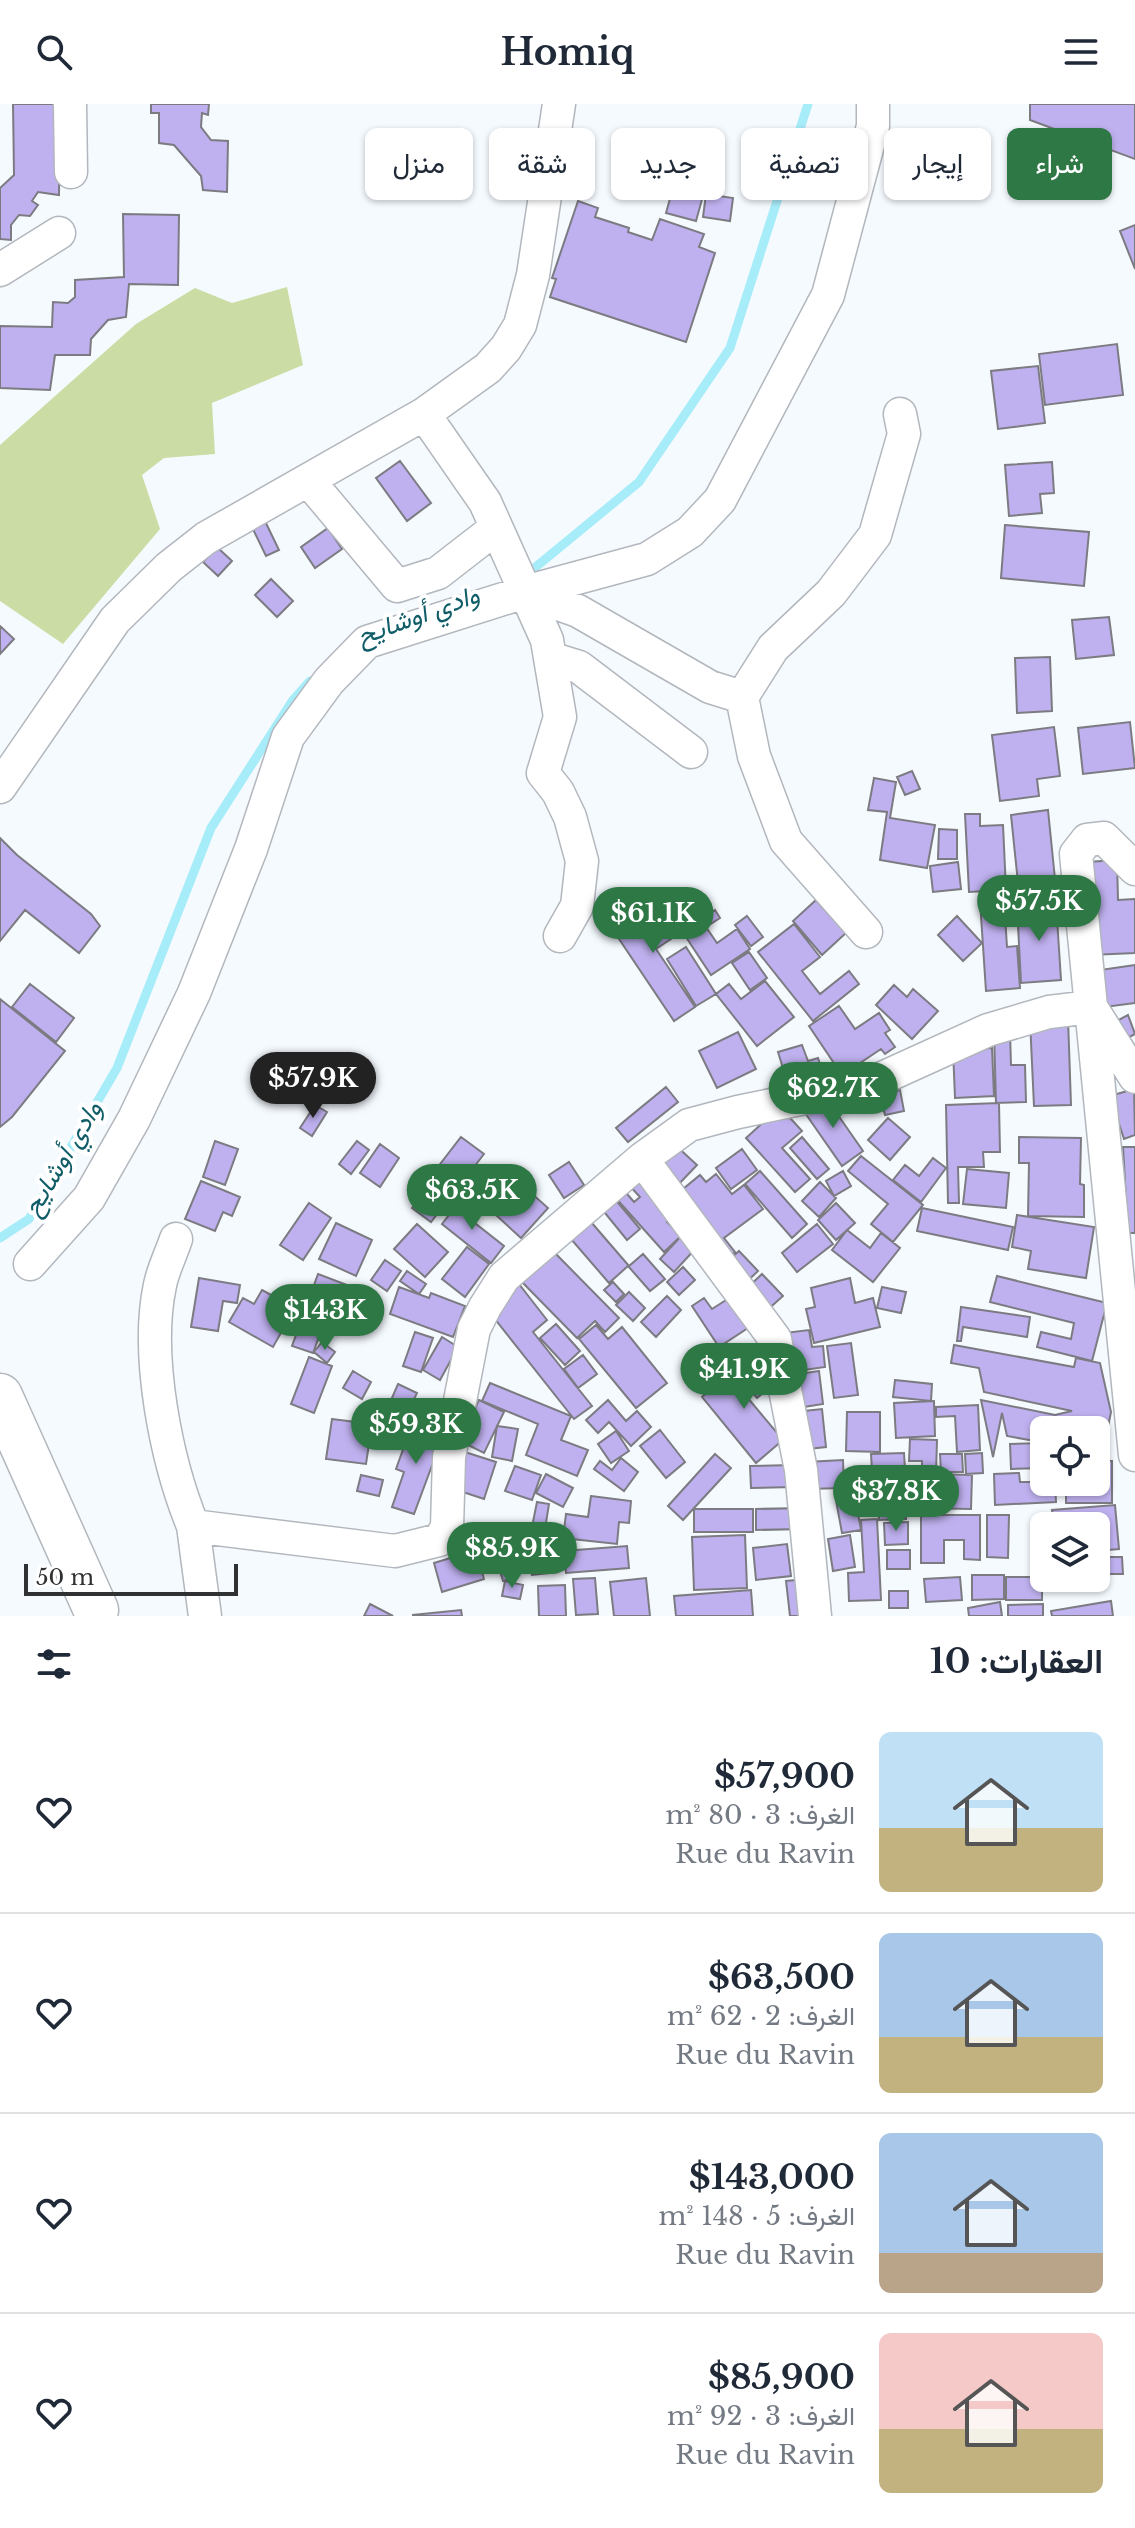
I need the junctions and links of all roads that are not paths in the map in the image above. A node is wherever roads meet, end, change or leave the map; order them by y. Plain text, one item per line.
1 (70, 104) edge
2 (559, 104) edge
3 (873, 104) edge
4 (71, 172) dead end
5 (59, 233) dead end
6 (0, 270) edge
7 (424, 414) junction
8 (900, 414) dead end
9 (308, 480) junction
10 (496, 528) junction
11 (525, 592) junction
12 (550, 658) junction
13 (742, 697) junction
14 (691, 752) dead end
15 (0, 787) edge
16 (1135, 869) edge
17 (866, 932) dead end
18 (560, 936) dead end
19 (1091, 1007) junction
20 (1135, 1077) edge
21 (642, 1159) junction
22 (176, 1239) dead end
23 (30, 1264) dead end
24 (0, 1396) edge
25 (1135, 1455) edge
26 (193, 1526) junction
27 (96, 1610) dead end
28 (205, 1616) edge
29 (815, 1616) edge

1 - 4 street
2 - 7 street
3 - 11 street
5 - 6 street
7 - 9 street
7 - 10 street
8 - 13 street
9 - 10 street
9 - 15 street
10 - 11 street
11 - 12 street
11 - 13 street
11 - 23 street
12 - 14 street
12 - 18 street
13 - 17 street
16 - 19 street
19 - 20 street
19 - 21 street
19 - 25 street
21 - 26 street
21 - 29 street
22 - 26 street
24 - 27 highway
26 - 28 street

